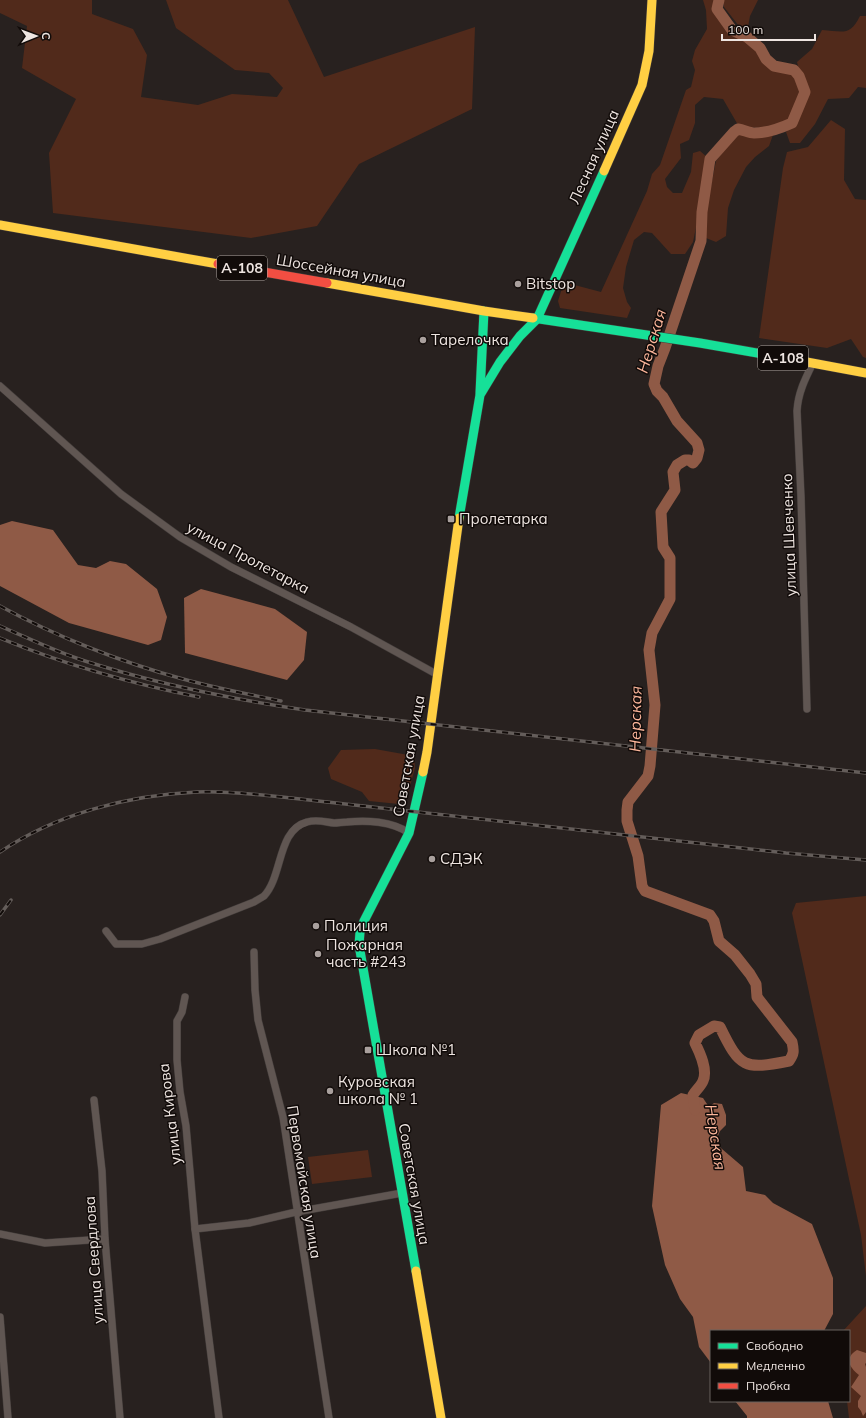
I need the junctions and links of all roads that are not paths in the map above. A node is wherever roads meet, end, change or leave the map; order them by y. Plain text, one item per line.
1 (652, 0) edge
2 (0, 225) edge
3 (484, 311) junction
4 (537, 319) junction
5 (813, 363) junction
6 (866, 373) edge
7 (0, 386) edge
8 (480, 395) junction
9 (438, 675) junction
10 (807, 709) dead end
11 (408, 833) junction
12 (106, 932) dead end
13 (254, 952) dead end
14 (184, 997) dead end
15 (94, 1100) dead end
16 (402, 1193) junction
17 (296, 1212) junction
18 (195, 1229) junction
19 (0, 1234) edge
20 (105, 1239) junction
21 (0, 1317) edge
22 (8, 1418) edge
23 (120, 1418) edge
24 (219, 1418) edge
25 (329, 1418) edge
26 (440, 1418) edge

1 - 4 main road, Лесная улица
2 - 3 main road, Шоссейная улица / А-108
3 - 4 main road, Шоссейная улица / А-108
3 - 8 main road
4 - 5 main road, Шоссейная улица / А-108
4 - 8 main road, Советская улица
5 - 6 main road, А-108
5 - 10 street, улица Шевченко
7 - 9 street, улица Пролетарка
8 - 9 main road, Советская улица
9 - 11 main road, Советская улица
11 - 12 street
11 - 16 main road, Советская улица
13 - 17 street, Первомайская улица
14 - 18 street, улица Кирова
15 - 20 street, улица Свердлова
16 - 17 street
16 - 26 main road, Советская улица
17 - 18 street
17 - 25 street, Первомайская улица
18 - 24 street, улица Кирова
19 - 20 street
20 - 23 street, улица Свердлова
21 - 22 street

